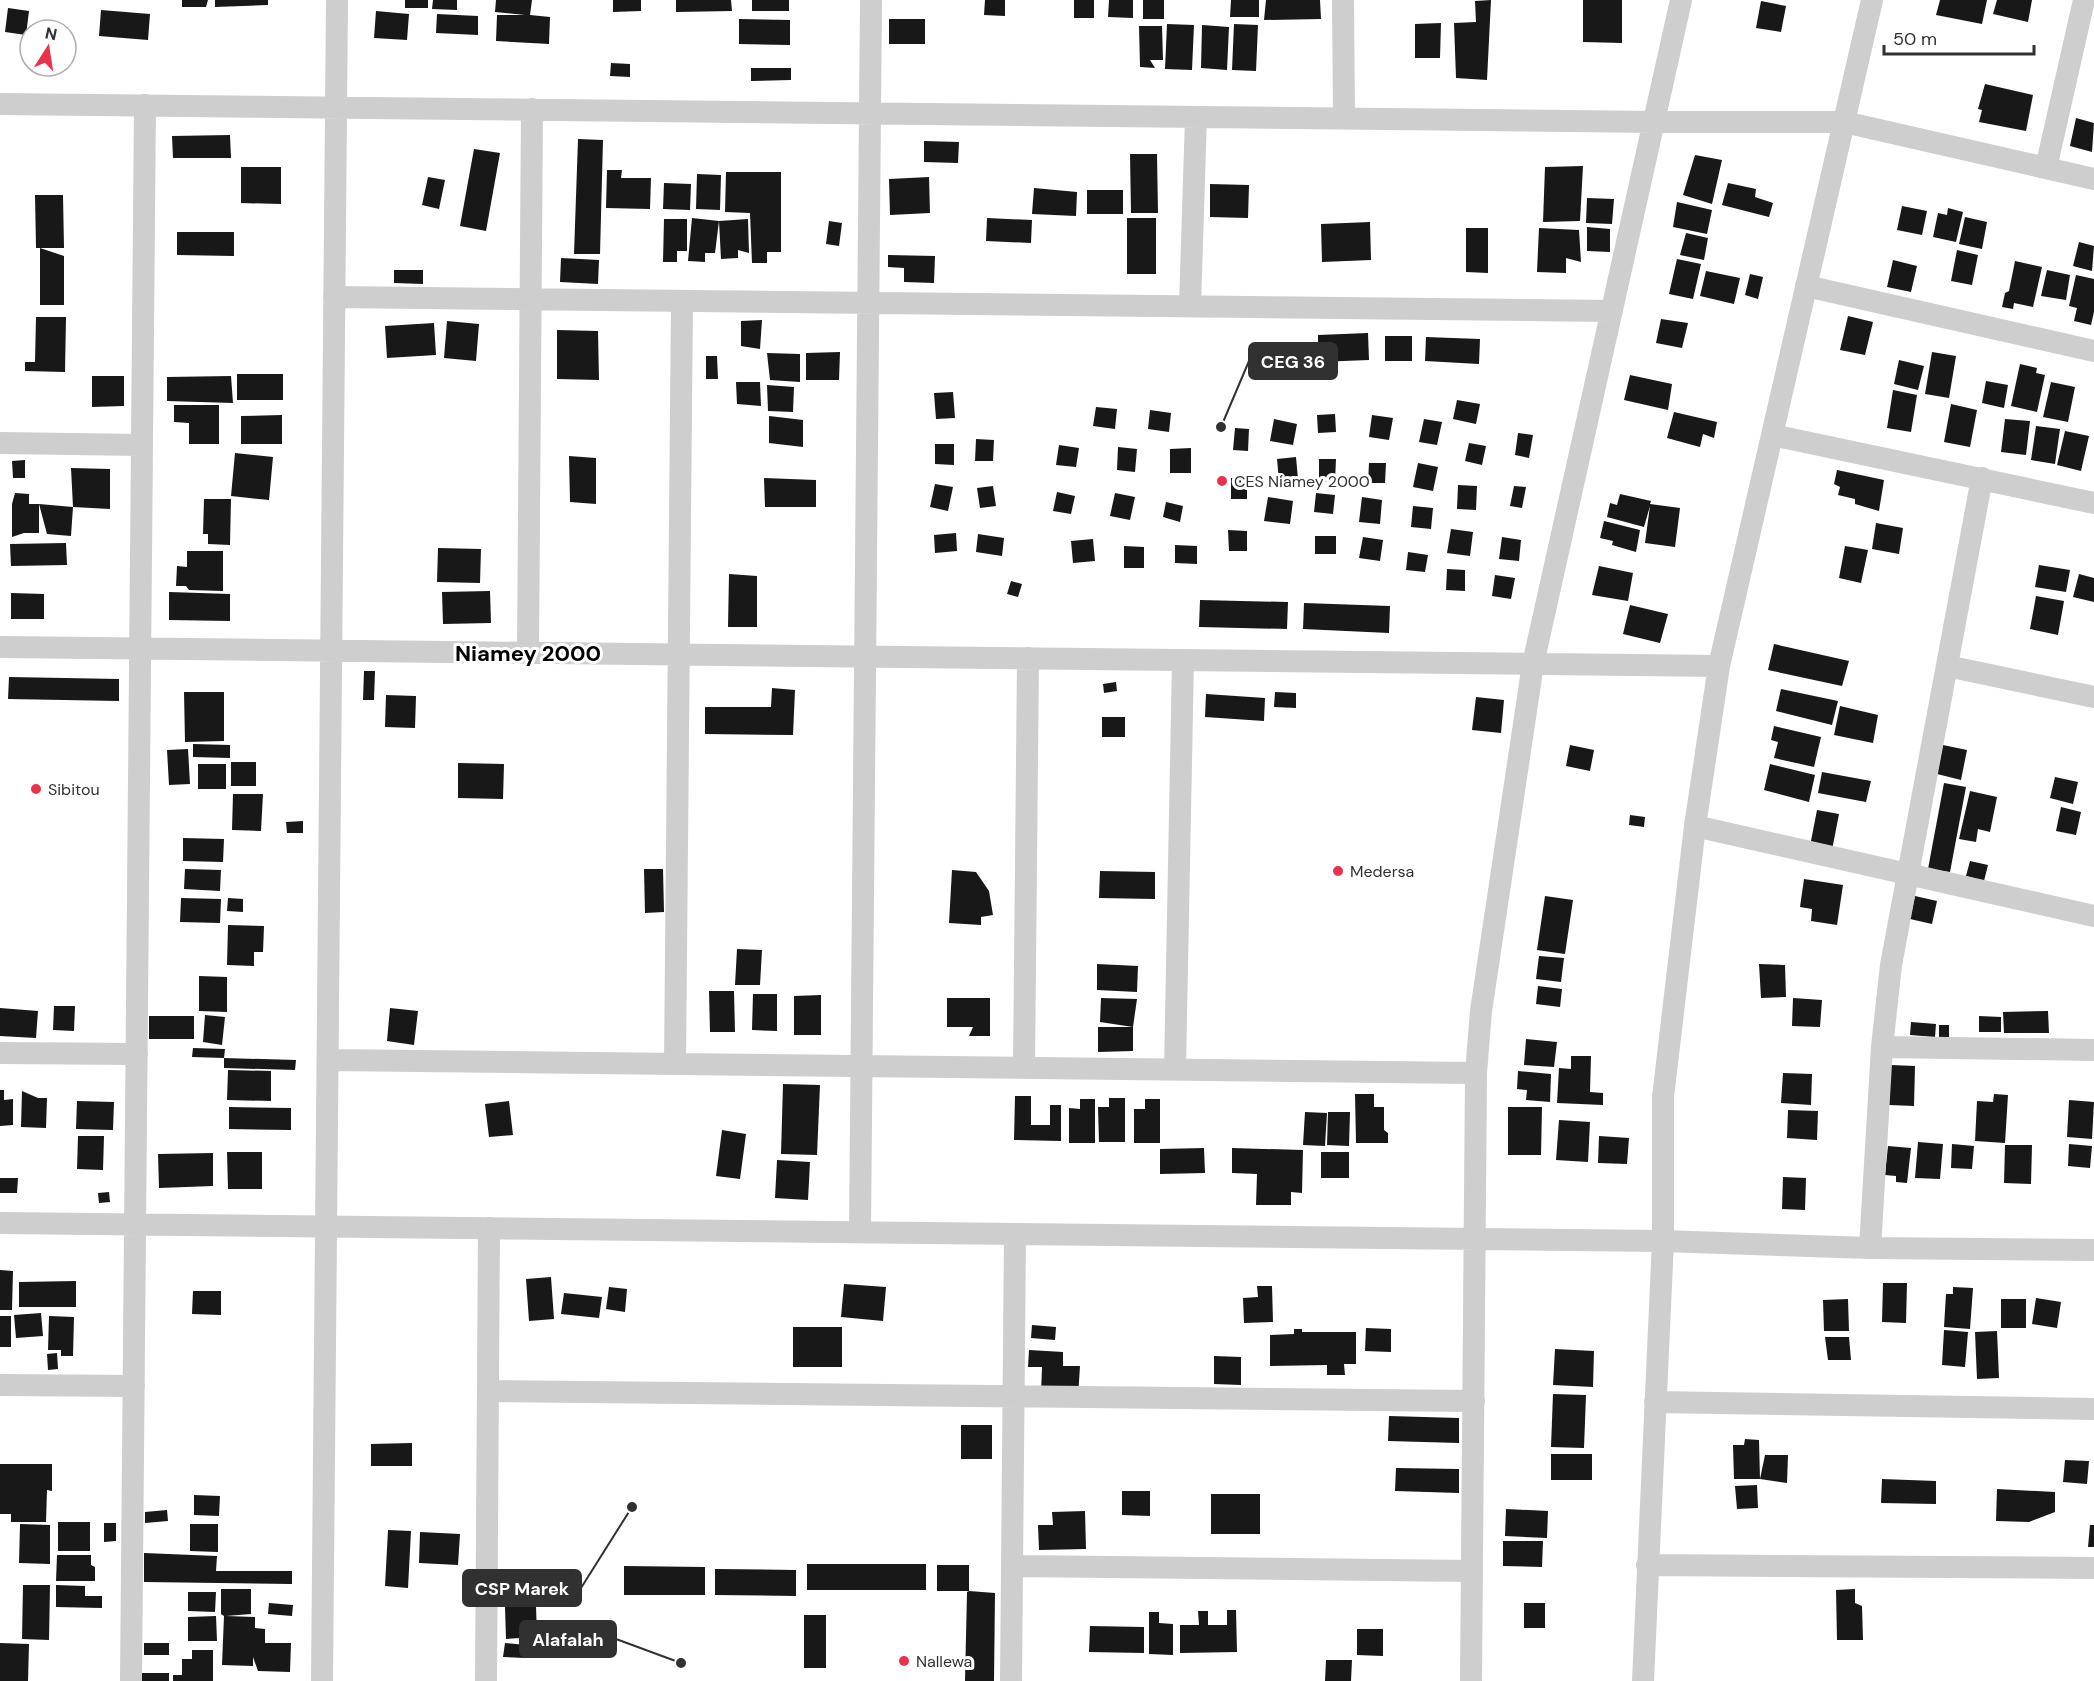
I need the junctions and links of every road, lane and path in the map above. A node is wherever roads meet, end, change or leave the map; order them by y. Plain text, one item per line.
1 (337, 0) edge
2 (871, 0) edge
3 (1343, 0) edge
4 (1682, 0) edge
5 (1872, 0) edge
6 (2084, 0) edge
7 (0, 104) edge
8 (145, 105) junction
9 (336, 107) junction
10 (532, 109) junction
11 (870, 113) junction
12 (1196, 117) junction
13 (1344, 118) junction
14 (1655, 122) junction
15 (1844, 122) junction
16 (2046, 168) junction
17 (2094, 179) edge
18 (1806, 286) junction
19 (334, 297) junction
20 (530, 299) junction
21 (682, 301) junction
22 (868, 303) junction
23 (1190, 306) junction
24 (1612, 311) junction
25 (2094, 351) edge
26 (1772, 435) junction
27 (0, 443) edge
28 (142, 445) junction
29 (1982, 478) junction
30 (2094, 503) edge
31 (0, 647) edge
32 (140, 648) junction
33 (331, 650) junction
34 (528, 653) junction
35 (679, 654) junction
36 (865, 656) junction
37 (1028, 658) junction
38 (1183, 660) junction
39 (1533, 664) junction
40 (1719, 666) junction
41 (1947, 666) junction
42 (2094, 697) edge
43 (1695, 826) junction
44 (1907, 875) junction
45 (2094, 916) edge
46 (1882, 1047) junction
47 (2094, 1050) edge
48 (0, 1053) edge
49 (137, 1054) junction
50 (328, 1060) junction
51 (675, 1064) junction
52 (862, 1066) junction
53 (1024, 1068) junction
54 (1175, 1070) junction
55 (1476, 1073) junction
56 (0, 1223) edge
57 (135, 1224) junction
58 (326, 1226) junction
59 (489, 1228) junction
60 (861, 1232) junction
61 (1015, 1234) junction
62 (1475, 1239) junction
63 (1663, 1241) junction
64 (1870, 1248) junction
65 (2094, 1250) edge
66 (0, 1385) edge
67 (134, 1386) junction
68 (488, 1391) junction
69 (1014, 1397) junction
70 (1474, 1401) junction
71 (1655, 1402) junction
72 (2094, 1409) edge
73 (1647, 1565) junction
74 (1012, 1566) junction
75 (2094, 1568) edge
76 (1472, 1571) junction
77 (131, 1681) edge
78 (322, 1681) edge
79 (486, 1681) edge
80 (1011, 1681) edge
81 (1471, 1681) edge
82 (1643, 1681) edge

1 - 9 street
2 - 11 street
3 - 13 street
4 - 14 street
5 - 15 street
6 - 16 street
7 - 8 street
8 - 9 street
8 - 28 street
9 - 10 street
9 - 19 street
10 - 11 street
10 - 20 street
11 - 12 street
11 - 22 street
12 - 13 street
12 - 23 street
13 - 14 street
14 - 15 street
14 - 24 street
15 - 16 street
15 - 18 street
16 - 17 street
18 - 25 street
18 - 26 street
19 - 20 street
19 - 33 street
20 - 21 street
20 - 34 street
21 - 22 street
21 - 35 street
22 - 23 street
22 - 36 street
23 - 24 street
24 - 39 street
26 - 29 street
26 - 40 street
27 - 28 street
28 - 32 street
29 - 30 street
29 - 41 street
31 - 32 street
32 - 33 street
32 - 49 street
33 - 34 street
33 - 50 street
34 - 35 street
35 - 36 street
35 - 51 street
36 - 37 street
36 - 52 street
37 - 38 street
37 - 53 street
38 - 39 street
38 - 54 street
39 - 40 street
39 - 55 street
40 - 43 street
41 - 42 street
41 - 44 street
43 - 44 street
43 - 63 street
44 - 45 street
44 - 46 street
46 - 47 street
46 - 64 street
48 - 49 street
49 - 57 street
50 - 51 street
50 - 58 street
51 - 52 street
52 - 53 street
52 - 60 street
53 - 54 street
54 - 55 street
55 - 62 street
56 - 57 street
57 - 58 street
57 - 67 street
58 - 59 street
58 - 78 street
59 - 60 street
59 - 68 street
60 - 61 street
61 - 62 street
61 - 69 street
62 - 63 street
62 - 70 street
63 - 64 street
63 - 71 street
64 - 65 street
66 - 67 street
67 - 77 street
68 - 69 street
68 - 79 street
69 - 70 street
69 - 74 street
70 - 76 street
71 - 72 street
71 - 73 street
73 - 75 street
73 - 82 street
74 - 76 street
74 - 80 street
76 - 81 street

